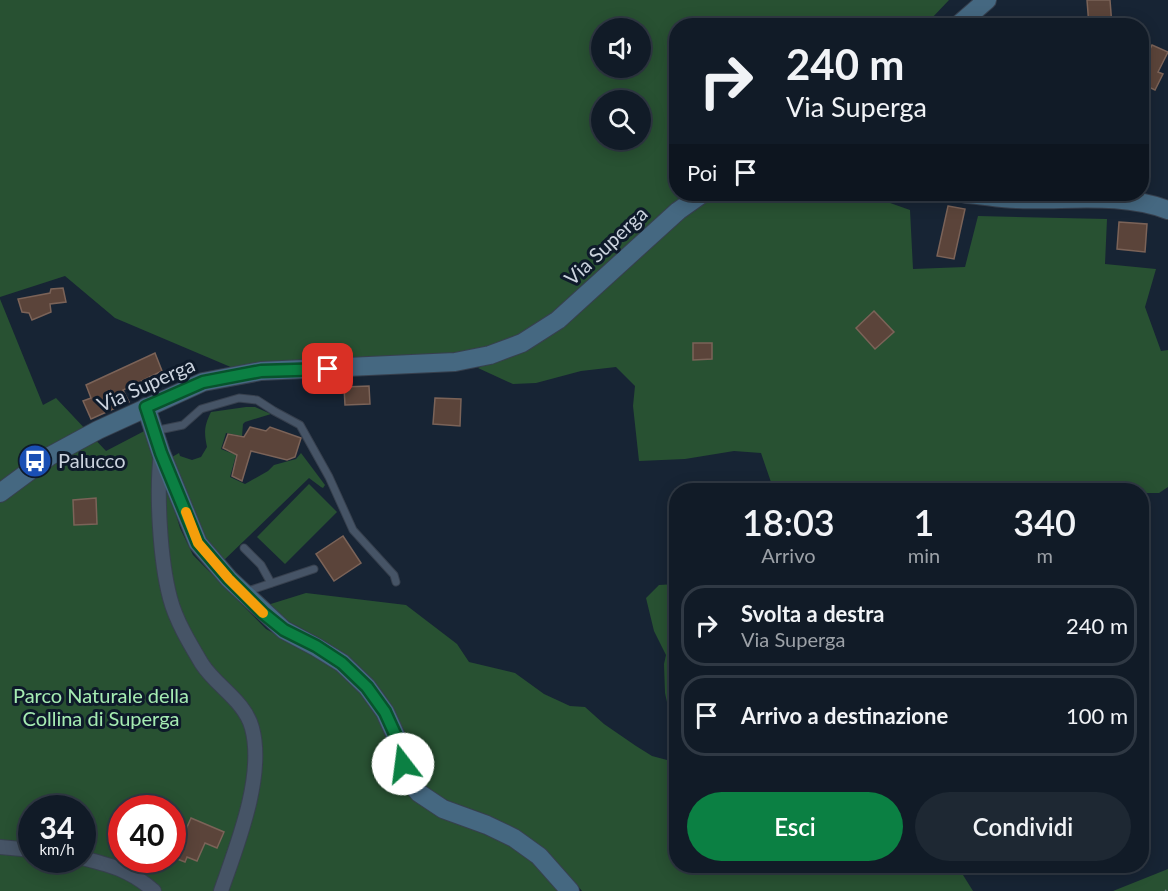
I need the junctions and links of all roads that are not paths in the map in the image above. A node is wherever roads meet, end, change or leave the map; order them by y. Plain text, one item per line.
1 (987, 0) edge
2 (966, 18) edge
3 (692, 201) edge
4 (1135, 201) edge
5 (1168, 210) edge
6 (146, 407) junction
7 (154, 431) junction
8 (161, 453) junction
9 (0, 493) edge
10 (244, 548) dead end
11 (314, 569) dead end
12 (396, 582) dead end
13 (271, 583) junction
14 (243, 593) junction
15 (0, 847) edge
16 (18, 848) edge
17 (96, 862) edge
18 (154, 891) edge
19 (221, 891) edge
20 (570, 891) edge

1 - 2 street
3 - 6 street, Via Superga
4 - 5 street
6 - 7 street
6 - 9 street, Via Superga
7 - 8 street
7 - 12 lane
8 - 14 street
8 - 19 street
10 - 13 lane
11 - 13 lane
13 - 14 lane
14 - 20 street
15 - 16 street
17 - 18 street

